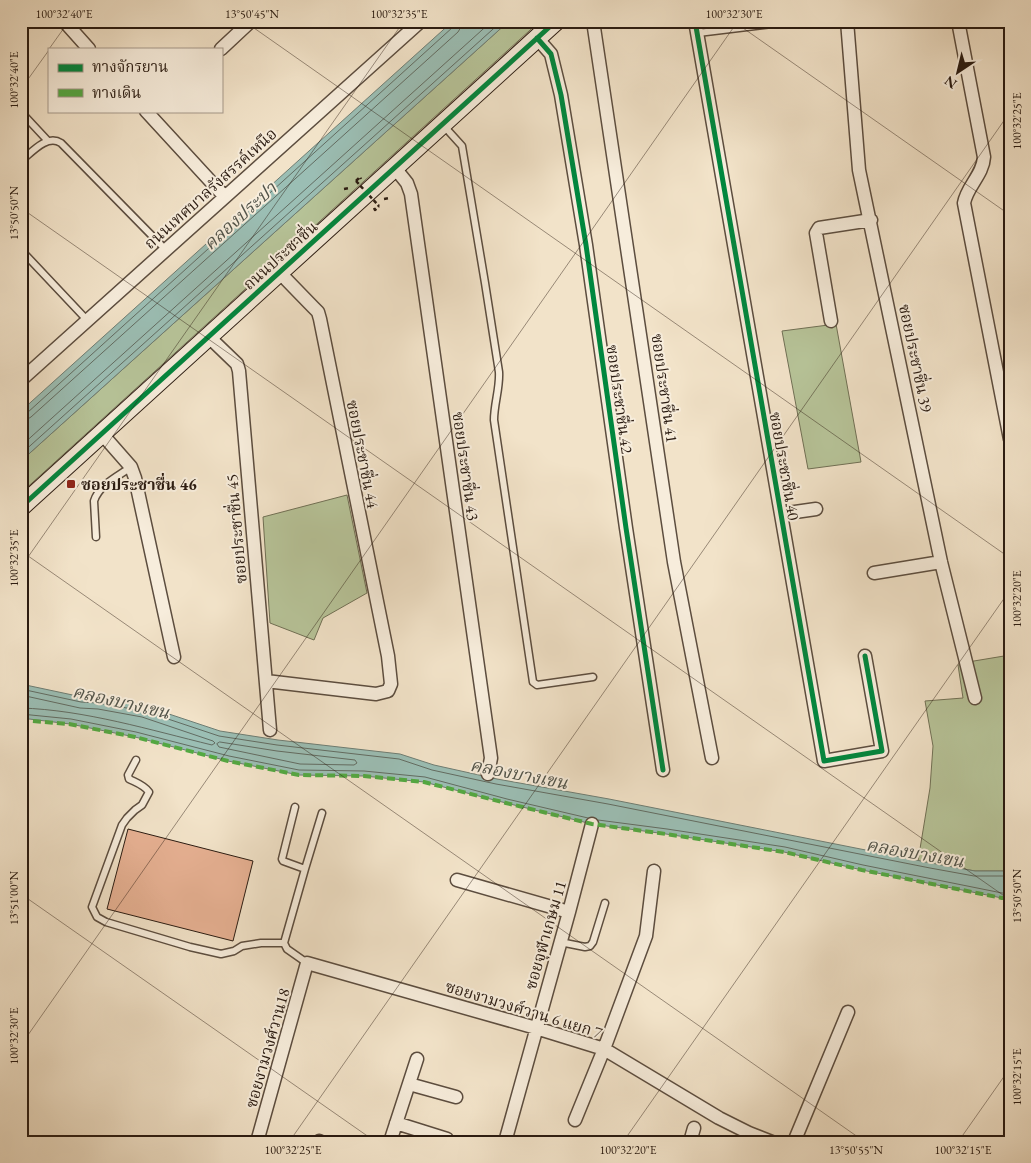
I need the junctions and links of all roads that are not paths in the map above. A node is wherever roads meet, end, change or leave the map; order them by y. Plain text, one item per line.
1 (64, 21) edge
2 (250, 21) edge
3 (421, 21) edge
4 (556, 21) edge
5 (593, 21) edge
6 (847, 21) edge
7 (958, 21) edge
8 (781, 23) dead end
9 (696, 27) edge
10 (537, 38) junction
11 (88, 48) edge
12 (222, 48) edge
13 (21, 112) edge
14 (149, 112) edge
15 (443, 125) junction
16 (48, 141) junction
17 (21, 161) edge
18 (395, 168) junction
19 (225, 197) junction
20 (870, 220) junction
21 (21, 250) edge
22 (166, 250) junction
23 (280, 273) junction
24 (87, 320) junction
25 (831, 321) dead end
26 (209, 337) junction
27 (21, 380) edge
28 (102, 434) junction
29 (1010, 439) edge
30 (131, 468) junction
31 (21, 507) edge
32 (816, 509) dead end
33 (781, 514) junction
34 (96, 537) dead end
35 (941, 562) junction
36 (874, 573) dead end
37 (865, 656) dead end
38 (174, 657) dead end
39 (593, 677) dead end
40 (266, 681) junction
41 (975, 698) dead end
42 (270, 730) dead end
43 (712, 758) dead end
44 (136, 760) dead end
45 (663, 770) dead end
46 (488, 774) dead end
47 (295, 807) dead end
48 (322, 813) dead end
49 (592, 824) dead end
50 (305, 869) junction
51 (654, 871) dead end
52 (457, 880) dead end
53 (604, 902) dead end
54 (569, 912) junction
55 (560, 942) junction
56 (284, 943) junction
57 (307, 963) junction
58 (848, 1012) dead end
59 (536, 1028) junction
60 (604, 1049) junction
61 (417, 1059) dead end
62 (409, 1084) junction
63 (456, 1098) dead end
64 (575, 1120) dead end
65 (396, 1123) junction
66 (694, 1128) dead end
67 (447, 1138) dead end
68 (257, 1142) edge
69 (390, 1142) edge
70 (505, 1142) edge
71 (690, 1142) edge
72 (772, 1142) edge
73 (794, 1142) edge

1 - 11 street
2 - 12 street
3 - 19 street, ถนนเทศบาลรังสรรค์เหนือ
4 - 10 main road, ถนนประชาชื่น
5 - 43 street, ซอยประชาชื่น 41
6 - 20 street, ซอยประชาชื่น 39
7 - 29 street
8 - 9 lane
9 - 33 street, ซอยประชาชื่น 40
10 - 15 main road, ถนนประชาชื่น
10 - 45 street, ซอยประชาชื่น 42
13 - 16 lane
14 - 19 street
15 - 18 main road, ถนนประชาชื่น
15 - 39 lane
16 - 17 lane
16 - 22 lane
18 - 23 main road, ถนนประชาชื่น
18 - 46 street, ซอยประชาชื่น 43
19 - 22 street, ถนนเทศบาลรังสรรค์เหนือ
20 - 25 street
20 - 35 street, ซอยประชาชื่น 39
21 - 24 lane
22 - 24 street, ถนนเทศบาลรังสรรค์เหนือ
23 - 26 main road, ถนนประชาชื่น
23 - 40 street, ซอยประชาชื่น 44
24 - 27 street, ถนนเทศบาลรังสรรค์เหนือ
26 - 28 main road, ถนนประชาชื่น
26 - 40 street, ซอยประชาชื่น 45
28 - 30 street
28 - 31 main road, ถนนประชาชื่น
30 - 34 lane
30 - 38 street
32 - 33 street
33 - 37 street, ซอยประชาชื่น 40
35 - 36 street
35 - 41 street, ซอยประชาชื่น 39
40 - 42 street, ซอยประชาชื่น 45
44 - 56 lane
47 - 50 lane
48 - 50 lane
49 - 54 street, ซอยจุฬาเกษม 11
50 - 56 lane
51 - 60 street
52 - 54 street
53 - 55 lane
54 - 55 street, ซอยจุฬาเกษม 11
55 - 59 street, ซอยจุฬาเกษม 11
56 - 57 lane
57 - 59 street, ซอยงามวงศ์วาน 6 แยก 7
57 - 68 street, ซอยงามวงศ์วาน18
58 - 73 street
59 - 60 street, ซอยงามวงศ์วาน 6 แยก 7
59 - 70 street, ซอยจุฬาเกษม 11
60 - 64 street
60 - 72 street, ซอยงามวงศ์วาน 6 แยก 7
61 - 62 street
62 - 63 street
62 - 65 street
65 - 67 street
65 - 69 street
66 - 71 street

